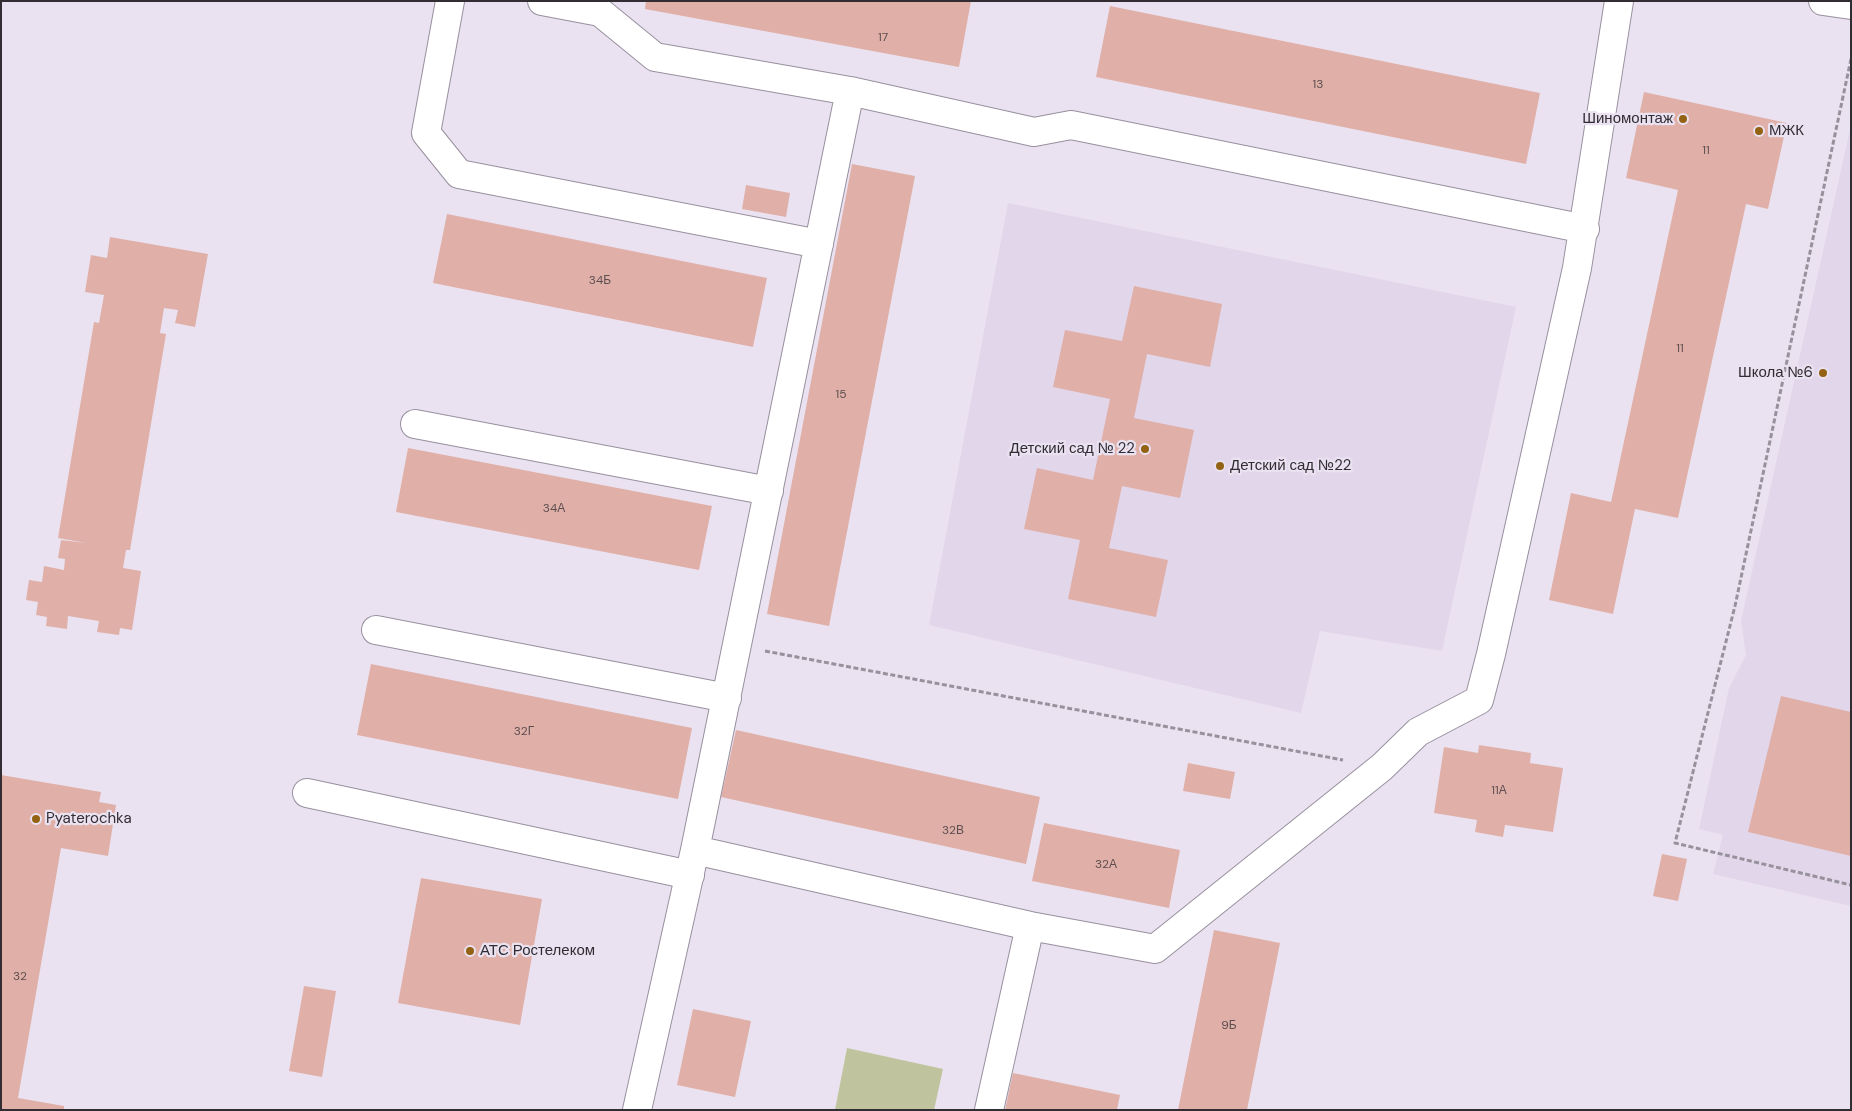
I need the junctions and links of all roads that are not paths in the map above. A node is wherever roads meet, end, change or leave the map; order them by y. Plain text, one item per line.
1 (450, 1) edge
2 (542, 1) edge
3 (1620, 1) edge
4 (1823, 1) edge
5 (1851, 5) edge
6 (850, 91) junction
7 (1585, 229) junction
8 (818, 244) junction
9 (415, 424) dead end
10 (769, 491) junction
11 (376, 630) dead end
12 (727, 698) junction
13 (307, 793) dead end
14 (692, 863) junction
15 (1030, 926) junction
16 (637, 1110) edge
17 (989, 1110) edge

1 - 8 street
2 - 6 street
3 - 7 street
4 - 5 street
6 - 7 street
6 - 8 street
7 - 15 street
8 - 10 street
9 - 10 street
10 - 12 street
11 - 12 street
12 - 14 street
13 - 14 street
14 - 15 street
14 - 16 street
15 - 17 street

